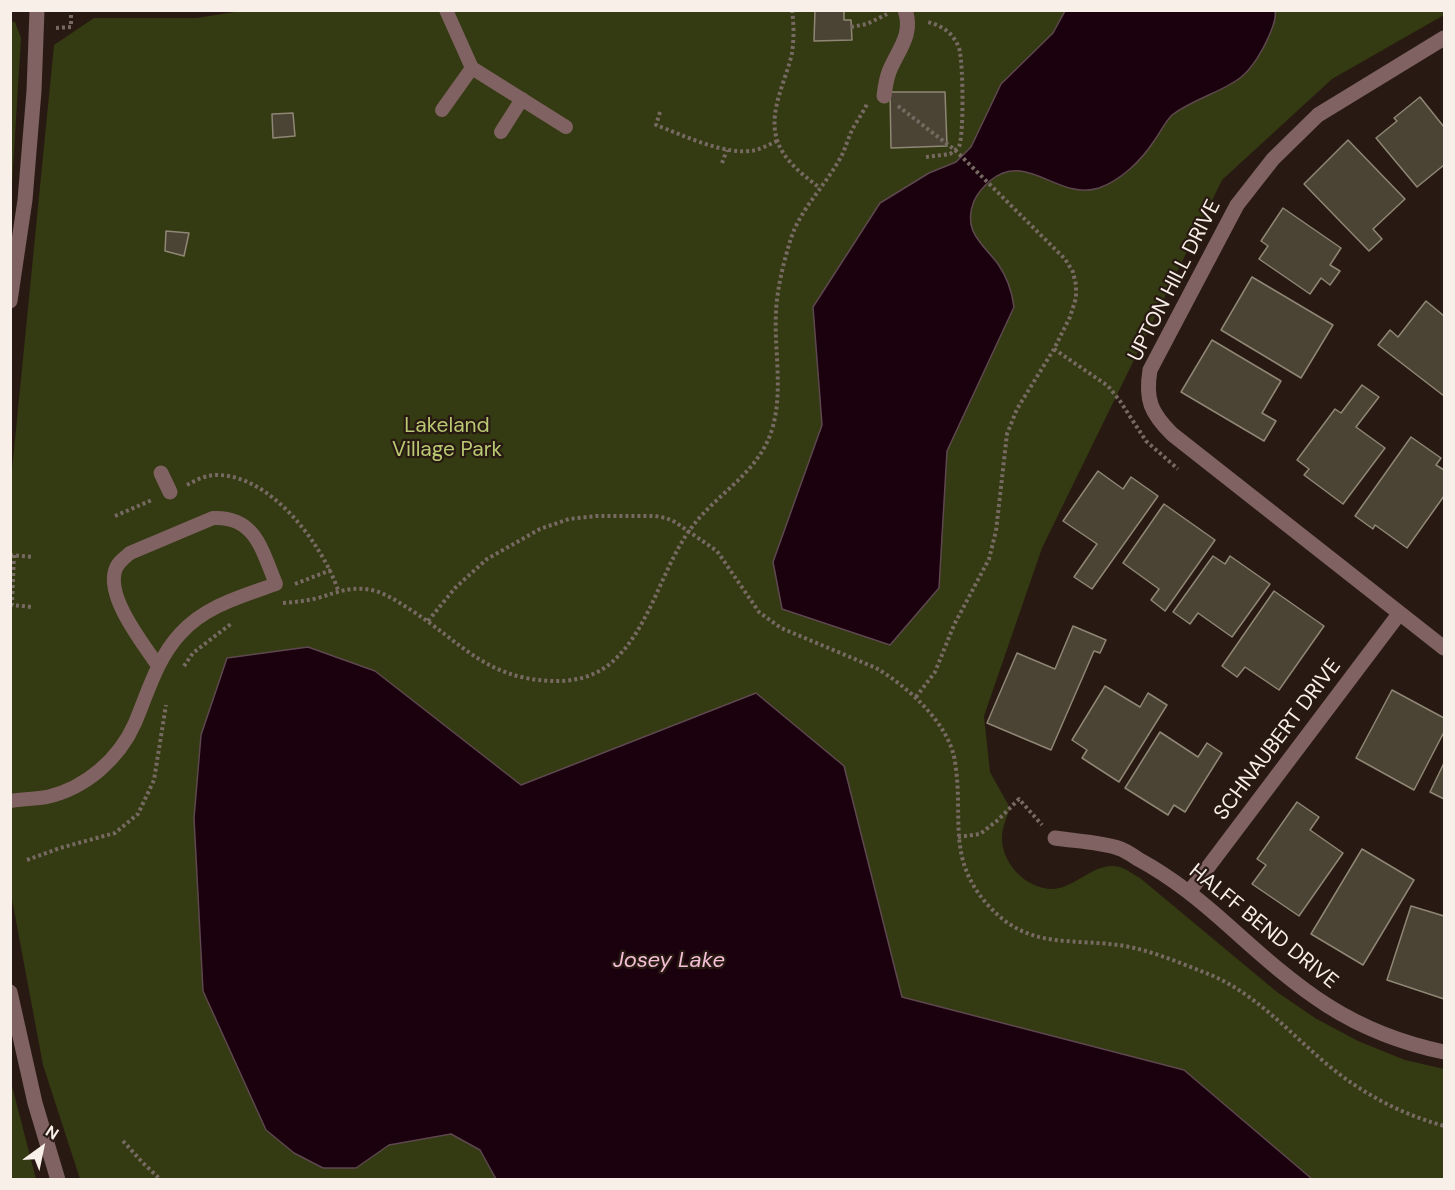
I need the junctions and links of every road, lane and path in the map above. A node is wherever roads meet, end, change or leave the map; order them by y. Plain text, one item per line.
1 (37, 10) edge
2 (446, 10) edge
3 (792, 10) edge
4 (893, 10) edge
5 (907, 16) edge
6 (851, 27) dead end
7 (1444, 38) edge
8 (472, 68) junction
9 (884, 96) junction
10 (522, 99) junction
11 (442, 110) dead end
12 (660, 112) dead end
13 (566, 127) dead end
14 (501, 132) dead end
15 (777, 141) junction
16 (727, 150) junction
17 (956, 150) junction
18 (926, 157) dead end
19 (722, 163) dead end
20 (820, 188) junction
21 (10, 301) edge
22 (1054, 349) junction
23 (1178, 469) dead end
24 (161, 473) dead end
25 (170, 492) dead end
26 (666, 518) dead end
27 (12, 555) edge
28 (33, 557) dead end
29 (331, 570) dead end
30 (276, 584) junction
31 (281, 604) dead end
32 (32, 607) dead end
33 (1400, 615) junction
34 (239, 619) dead end
35 (428, 621) junction
36 (1444, 648) edge
37 (158, 666) junction
38 (179, 672) dead end
39 (916, 697) dead end
40 (167, 700) dead end
41 (10, 801) edge
42 (958, 837) dead end
43 (1055, 838) joint
44 (27, 860) dead end
45 (1190, 891) junction
46 (10, 993) edge
47 (1444, 1052) edge
48 (123, 1141) dead end
49 (58, 1179) edge
50 (161, 1179) edge

1 - 21 street
2 - 8 lane
3 - 15 path
4 - 6 path
5 - 9 street
5 - 17 path
7 - 33 street, UPTON HILL DRIVE
8 - 10 lane
8 - 11 lane
9 - 17 path
9 - 20 path
10 - 13 lane
10 - 14 lane
12 - 16 path
15 - 16 path
15 - 20 path
16 - 19 path
17 - 18 path
17 - 22 path
20 - 35 path
22 - 23 path
22 - 39 path
24 - 25 street
26 - 35 path
27 - 28 path
27 - 32 path
29 - 30 path
30 - 37 lane
30 - 37 lane
31 - 35 path
33 - 36 street, UPTON HILL DRIVE
33 - 45 street, SCHNAUBERT DRIVE
34 - 38 path
37 - 41 lane
40 - 44 path
42 - 43 path
43 - 45 street, HALFF BEND DRIVE
45 - 47 street, HALFF BEND DRIVE
46 - 49 street
48 - 50 path

